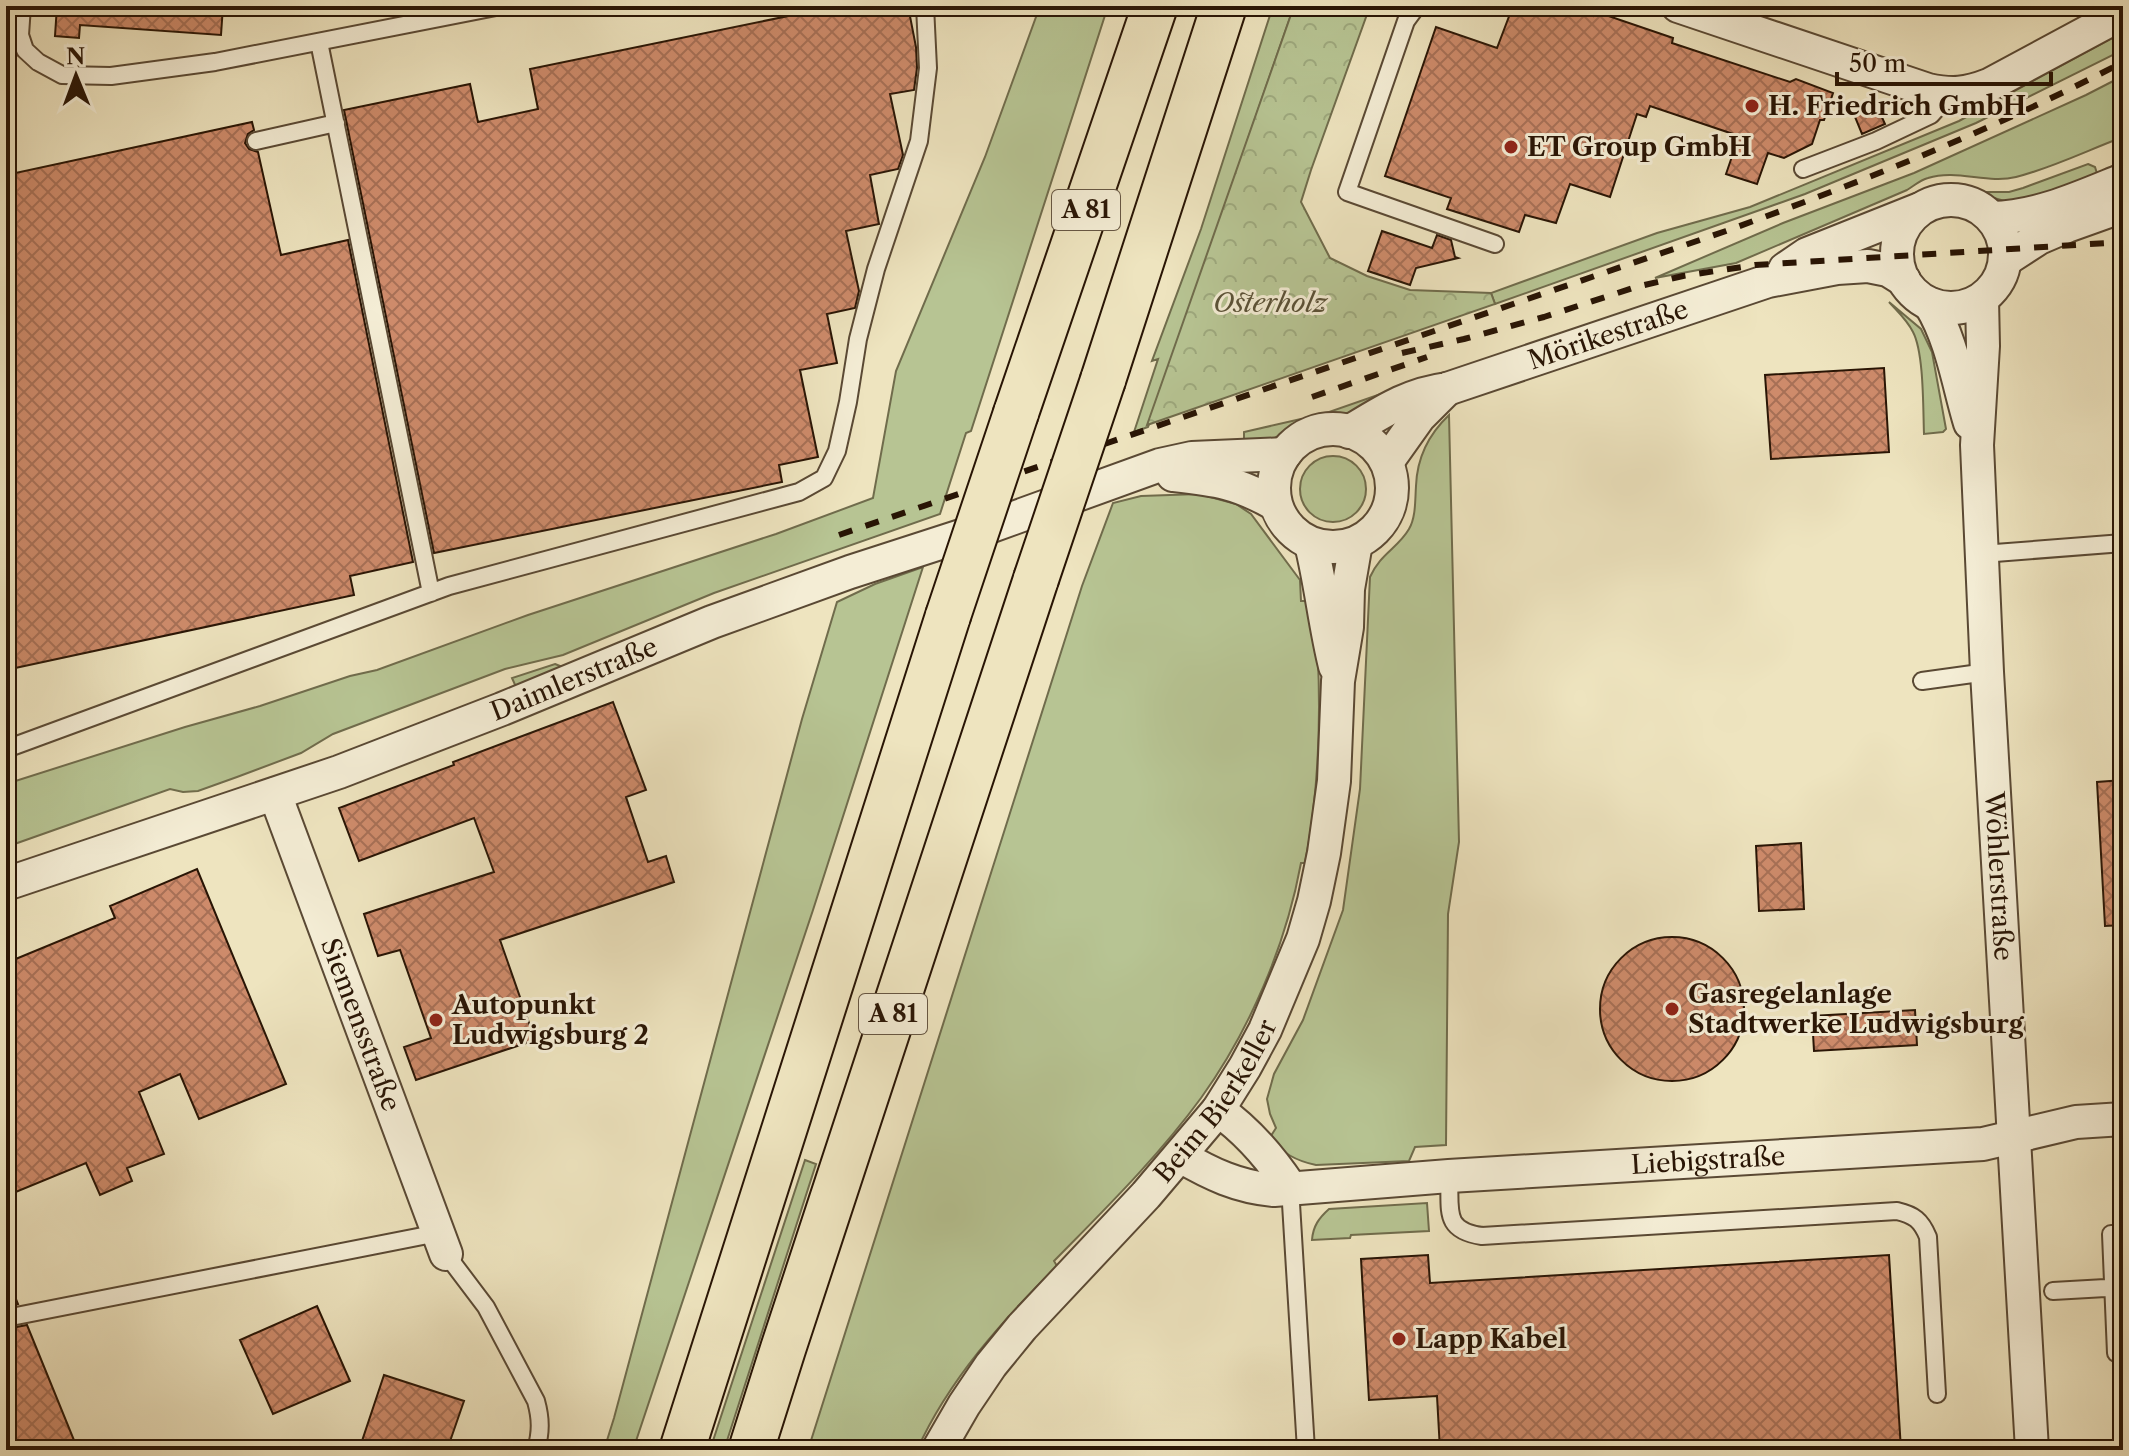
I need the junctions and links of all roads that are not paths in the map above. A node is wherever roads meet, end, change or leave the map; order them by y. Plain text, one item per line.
1 (22, 6) edge
2 (501, 6) edge
3 (925, 6) edge
4 (1155, 6) edge
5 (1224, 6) edge
6 (1417, 6) edge
7 (1678, 6) edge
8 (2123, 13) edge
9 (319, 42) junction
10 (1950, 94) junction
11 (336, 123) junction
12 (256, 141) dead end
13 (1803, 169) dead end
14 (2123, 180) edge
15 (2123, 206) edge
16 (1920, 209) junction
17 (1992, 218) junction
18 (1495, 244) dead end
19 (2005, 260) junction
20 (1904, 280) junction
21 (1768, 281) junction
22 (1982, 299) junction
23 (1930, 304) junction
24 (1447, 389) junction
25 (1349, 432) junction
26 (1977, 445) junction
27 (1285, 454) junction
28 (1387, 462) junction
29 (1142, 472) junction
30 (1275, 504) junction
31 (1356, 543) junction
32 (2123, 543) edge
33 (1311, 544) junction
34 (1982, 554) junction
35 (431, 593) junction
36 (1987, 672) junction
37 (1338, 681) junction
38 (1922, 681) dead end
39 (6, 749) edge
40 (275, 794) junction
41 (6, 884) edge
42 (1218, 1110) junction
43 (2123, 1119) edge
44 (2012, 1137) junction
45 (1180, 1156) junction
46 (1449, 1176) junction
47 (1290, 1187) junction
48 (2123, 1234) edge
49 (442, 1243) junction
50 (2118, 1288) edge
51 (2053, 1291) dead end
52 (6, 1318) edge
53 (2119, 1325) edge
54 (2123, 1353) edge
55 (1937, 1394) dead end
56 (536, 1450) edge
57 (682, 1450) edge
58 (751, 1450) edge
59 (938, 1450) edge
60 (1306, 1450) edge
61 (2032, 1450) edge

1 - 9 lane
2 - 9 lane
3 - 35 lane
4 - 57 highway, A 81, bridge
5 - 58 highway, A 81, bridge
6 - 18 lane
7 - 10 street
8 - 10 street
9 - 11 lane
10 - 13 lane
11 - 12 lane
11 - 35 lane
14 - 17 street
15 - 19 street
16 - 17 street, Mörikestraße
16 - 20 street
16 - 21 street, Mörikestraße
17 - 19 street
19 - 22 street
20 - 21 street, Mörikestraße
20 - 23 street, Mörikestraße
21 - 24 street, Mörikestraße
22 - 23 street
22 - 26 street, Wöhlerstraße
23 - 26 street, Wöhlerstraße
24 - 25 street, Mörikestraße
24 - 28 street, Mörikestraße
25 - 27 street
25 - 28 street
26 - 34 street, Wöhlerstraße
27 - 29 street, Daimlerstraße
27 - 30 street
28 - 31 street
29 - 30 street, Daimlerstraße
29 - 40 street, Daimlerstraße
30 - 33 street
31 - 33 street
31 - 37 street, Beim Bierkeller
32 - 34 lane
33 - 37 street, Beim Bierkeller
34 - 36 street, Wöhlerstraße
35 - 39 lane
36 - 38 lane
36 - 44 street, Wöhlerstraße
37 - 42 street, Beim Bierkeller
40 - 41 street, Daimlerstraße
40 - 49 street, Siemensstraße
42 - 45 street, Beim Bierkeller
42 - 47 street
43 - 44 street, Liebigstraße
44 - 46 street, Liebigstraße
44 - 61 street, Wöhlerstraße
45 - 47 street, Liebigstraße
45 - 59 street, Beim Bierkeller
46 - 47 street, Liebigstraße
46 - 55 lane
47 - 60 lane
48 - 50 lane
49 - 52 lane
49 - 56 lane
50 - 51 lane
50 - 53 lane
53 - 54 lane

